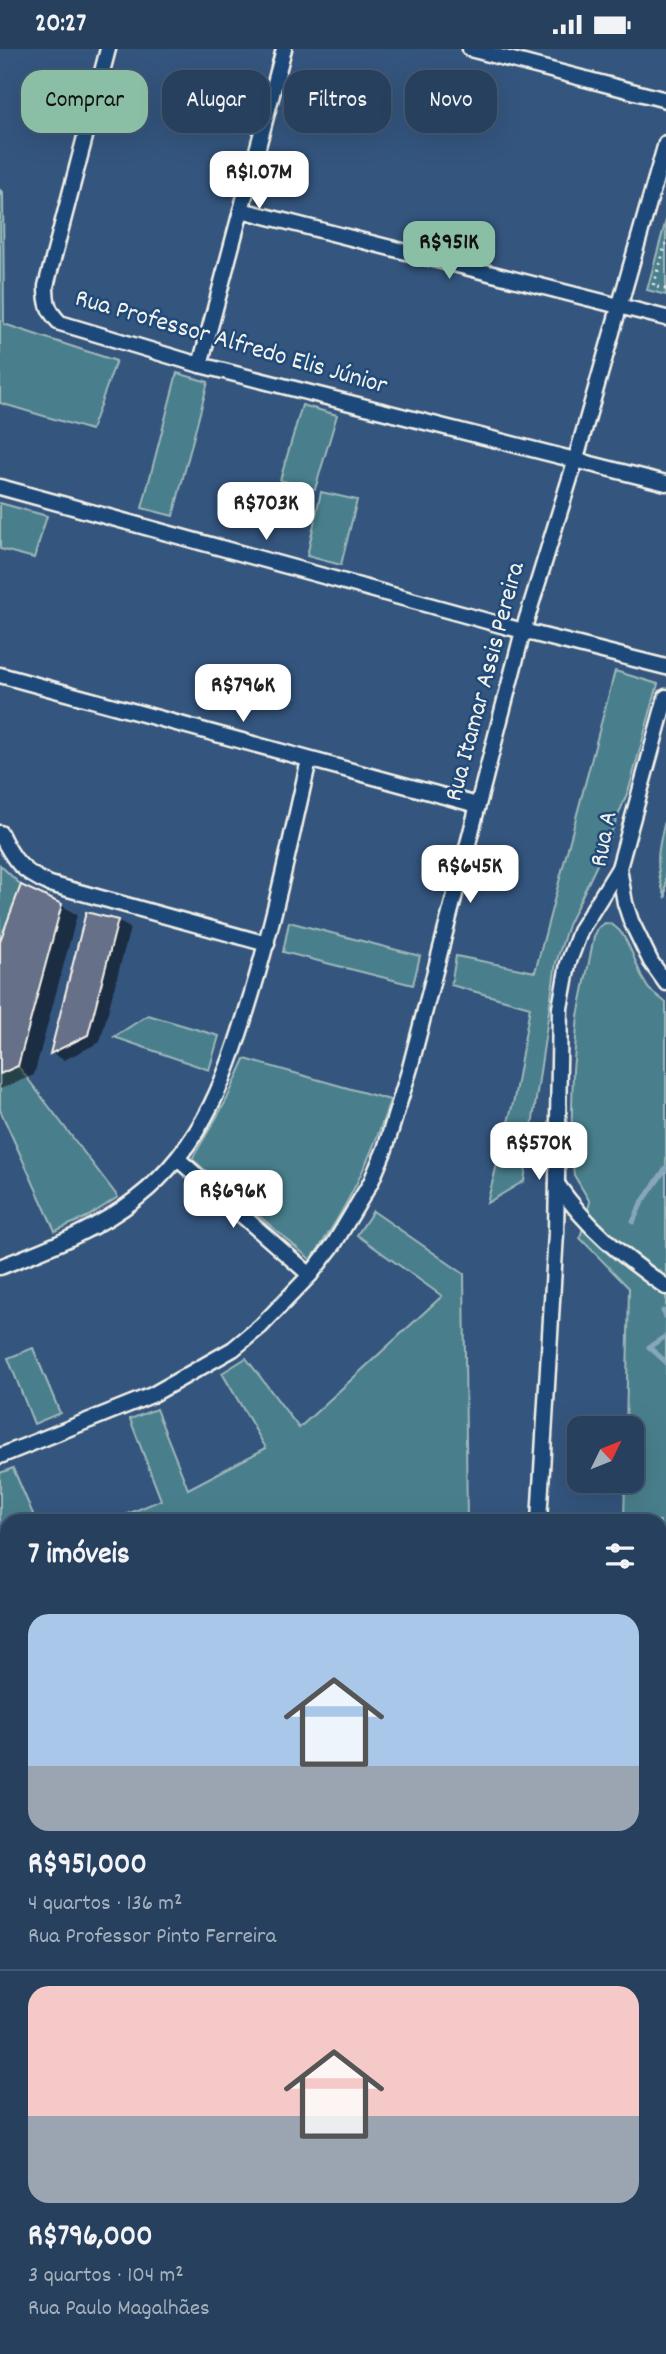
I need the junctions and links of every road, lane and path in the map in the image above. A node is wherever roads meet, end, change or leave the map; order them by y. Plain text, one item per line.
1 (108, 49) edge
2 (284, 49) edge
3 (470, 49) edge
4 (666, 100) edge
5 (666, 143) edge
6 (241, 210) junction
7 (666, 243) edge
8 (666, 289) edge
9 (620, 306) junction
10 (666, 317) edge
11 (200, 365) junction
12 (575, 462) junction
13 (666, 483) edge
14 (0, 488) edge
15 (523, 631) junction
16 (666, 667) edge
17 (0, 675) edge
18 (666, 697) edge
19 (309, 760) junction
20 (477, 805) junction
21 (0, 833) edge
22 (619, 869) junction
23 (267, 944) junction
24 (666, 983) edge
25 (179, 1160) junction
26 (556, 1184) junction
27 (0, 1268) edge
28 (310, 1275) junction
29 (666, 1287) edge
30 (0, 1456) edge
31 (540, 1514) edge

1 - 11 street, Rua Professor Alfredo Elis Júnior
2 - 6 street
3 - 4 street
5 - 9 street, Rua Itamar Assis Pereira
6 - 9 street
6 - 11 street
7 - 8 path
9 - 10 street
9 - 12 street, Rua Itamar Assis Pereira
11 - 12 street, Rua Professor Alfredo Elis Júnior
12 - 13 street, Rua Professor Alfredo Elis Júnior
12 - 15 street, Rua Itamar Assis Pereira
14 - 15 street
15 - 16 street
15 - 20 street, Rua Itamar Assis Pereira
17 - 19 street
18 - 22 street, Rua A
19 - 20 street
19 - 23 street
20 - 28 street, Rua Itamar Assis Pereira
21 - 23 street
22 - 24 street, Rua A
22 - 26 street
23 - 25 street
25 - 27 street
25 - 28 street
26 - 29 street
26 - 31 street
28 - 30 street, Rua Itamar Assis Pereira

